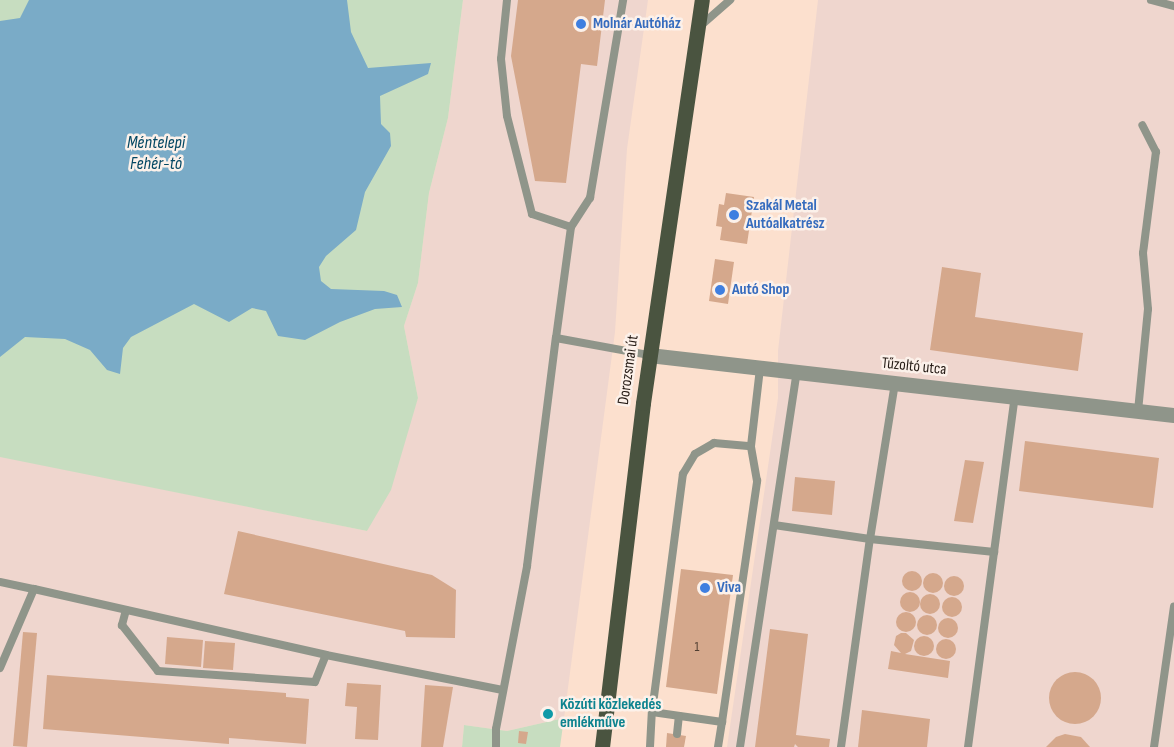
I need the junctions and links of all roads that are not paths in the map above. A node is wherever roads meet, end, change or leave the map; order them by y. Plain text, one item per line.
1 (507, 0) edge
2 (623, 0) edge
3 (702, 0) edge
4 (730, 0) edge
5 (1151, 0) edge
6 (1174, 6) edge
7 (697, 29) junction
8 (1142, 125) dead end
9 (571, 227) junction
10 (556, 338) junction
11 (649, 355) junction
12 (760, 368) junction
13 (797, 372) junction
14 (895, 383) junction
15 (1015, 397) junction
16 (1138, 411) junction
17 (1174, 416) edge
18 (751, 446) junction
19 (774, 525) junction
20 (870, 538) junction
21 (994, 552) junction
22 (0, 582) edge
23 (34, 589) junction
24 (1174, 606) edge
25 (126, 610) junction
26 (326, 655) junction
27 (0, 668) edge
28 (503, 690) junction
29 (652, 712) junction
30 (679, 716) junction
31 (722, 722) junction
32 (677, 734) dead end
33 (496, 747) edge
34 (602, 747) edge
35 (650, 747) edge
36 (718, 747) edge
37 (740, 747) edge
38 (842, 747) edge
39 (968, 747) edge
40 (1154, 747) edge

1 - 9 lane
2 - 9 lane
3 - 7 main road, Dorozsmai út
4 - 7 lane
5 - 6 lane
7 - 11 main road, Dorozsmai út
8 - 16 lane
9 - 10 lane
10 - 11 lane
10 - 28 lane
11 - 12 street, Tűzoltó utca
11 - 34 main road, Dorozsmai út
12 - 13 street, Tűzoltó utca
12 - 18 lane
13 - 14 street, Tűzoltó utca
13 - 19 lane
14 - 15 street, Tűzoltó utca
14 - 20 lane
15 - 16 street, Tűzoltó utca
15 - 21 lane
16 - 17 street, Tűzoltó utca
18 - 29 lane
18 - 31 lane
19 - 20 lane
19 - 37 lane
20 - 21 lane
20 - 38 lane
21 - 39 lane
22 - 23 lane
23 - 25 lane
23 - 27 lane
24 - 40 lane
25 - 26 lane
25 - 26 lane
26 - 28 lane
28 - 33 lane
29 - 30 lane
29 - 35 lane
30 - 31 lane
30 - 32 lane
31 - 36 lane

